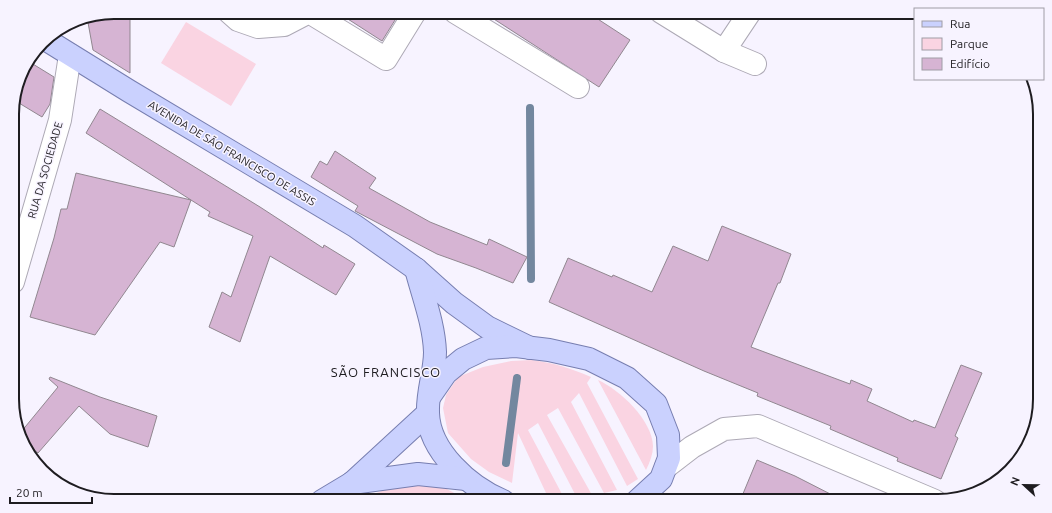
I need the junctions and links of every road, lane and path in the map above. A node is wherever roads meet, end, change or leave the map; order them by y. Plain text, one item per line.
1 (237, 19) edge
2 (296, 19) edge
3 (320, 19) edge
4 (411, 19) edge
5 (465, 19) edge
6 (672, 19) edge
7 (745, 19) edge
8 (51, 43) edge
9 (724, 51) junction
10 (70, 55) junction
11 (755, 64) dead end
12 (578, 88) dead end
13 (19, 261) edge
14 (416, 269) junction
15 (530, 348) junction
16 (429, 404) junction
17 (666, 467) junction
18 (466, 479) junction
19 (352, 483) junction
20 (334, 494) edge
21 (491, 494) edge
22 (649, 494) edge
23 (918, 494) edge

1 - 2 street
3 - 4 street
5 - 12 street
6 - 9 street
7 - 9 street
8 - 10 main road, AVENIDA DE SÃO FRANCISCO DE ASSIS
9 - 11 street
10 - 13 street, RUA DA SOCIEDADE
10 - 14 main road, AVENIDA DE SÃO FRANCISCO DE ASSIS
14 - 15 main road, AVENIDA DE SÃO FRANCISCO DE ASSIS
14 - 16 main road
15 - 16 main road, AVENIDA DE SÃO FRANCISCO DE ASSIS
15 - 17 main road, AVENIDA DE SÃO FRANCISCO DE ASSIS
16 - 18 main road
16 - 19 main road, AVENIDA DE SÃO FRANCISCO DE ASSIS
17 - 22 main road, AVENIDA DE SÃO FRANCISCO DE ASSIS
17 - 23 street, AVENIDA DE SÃO FRANCISCO DE ASSIS
18 - 19 main road
18 - 21 main road
19 - 20 main road

